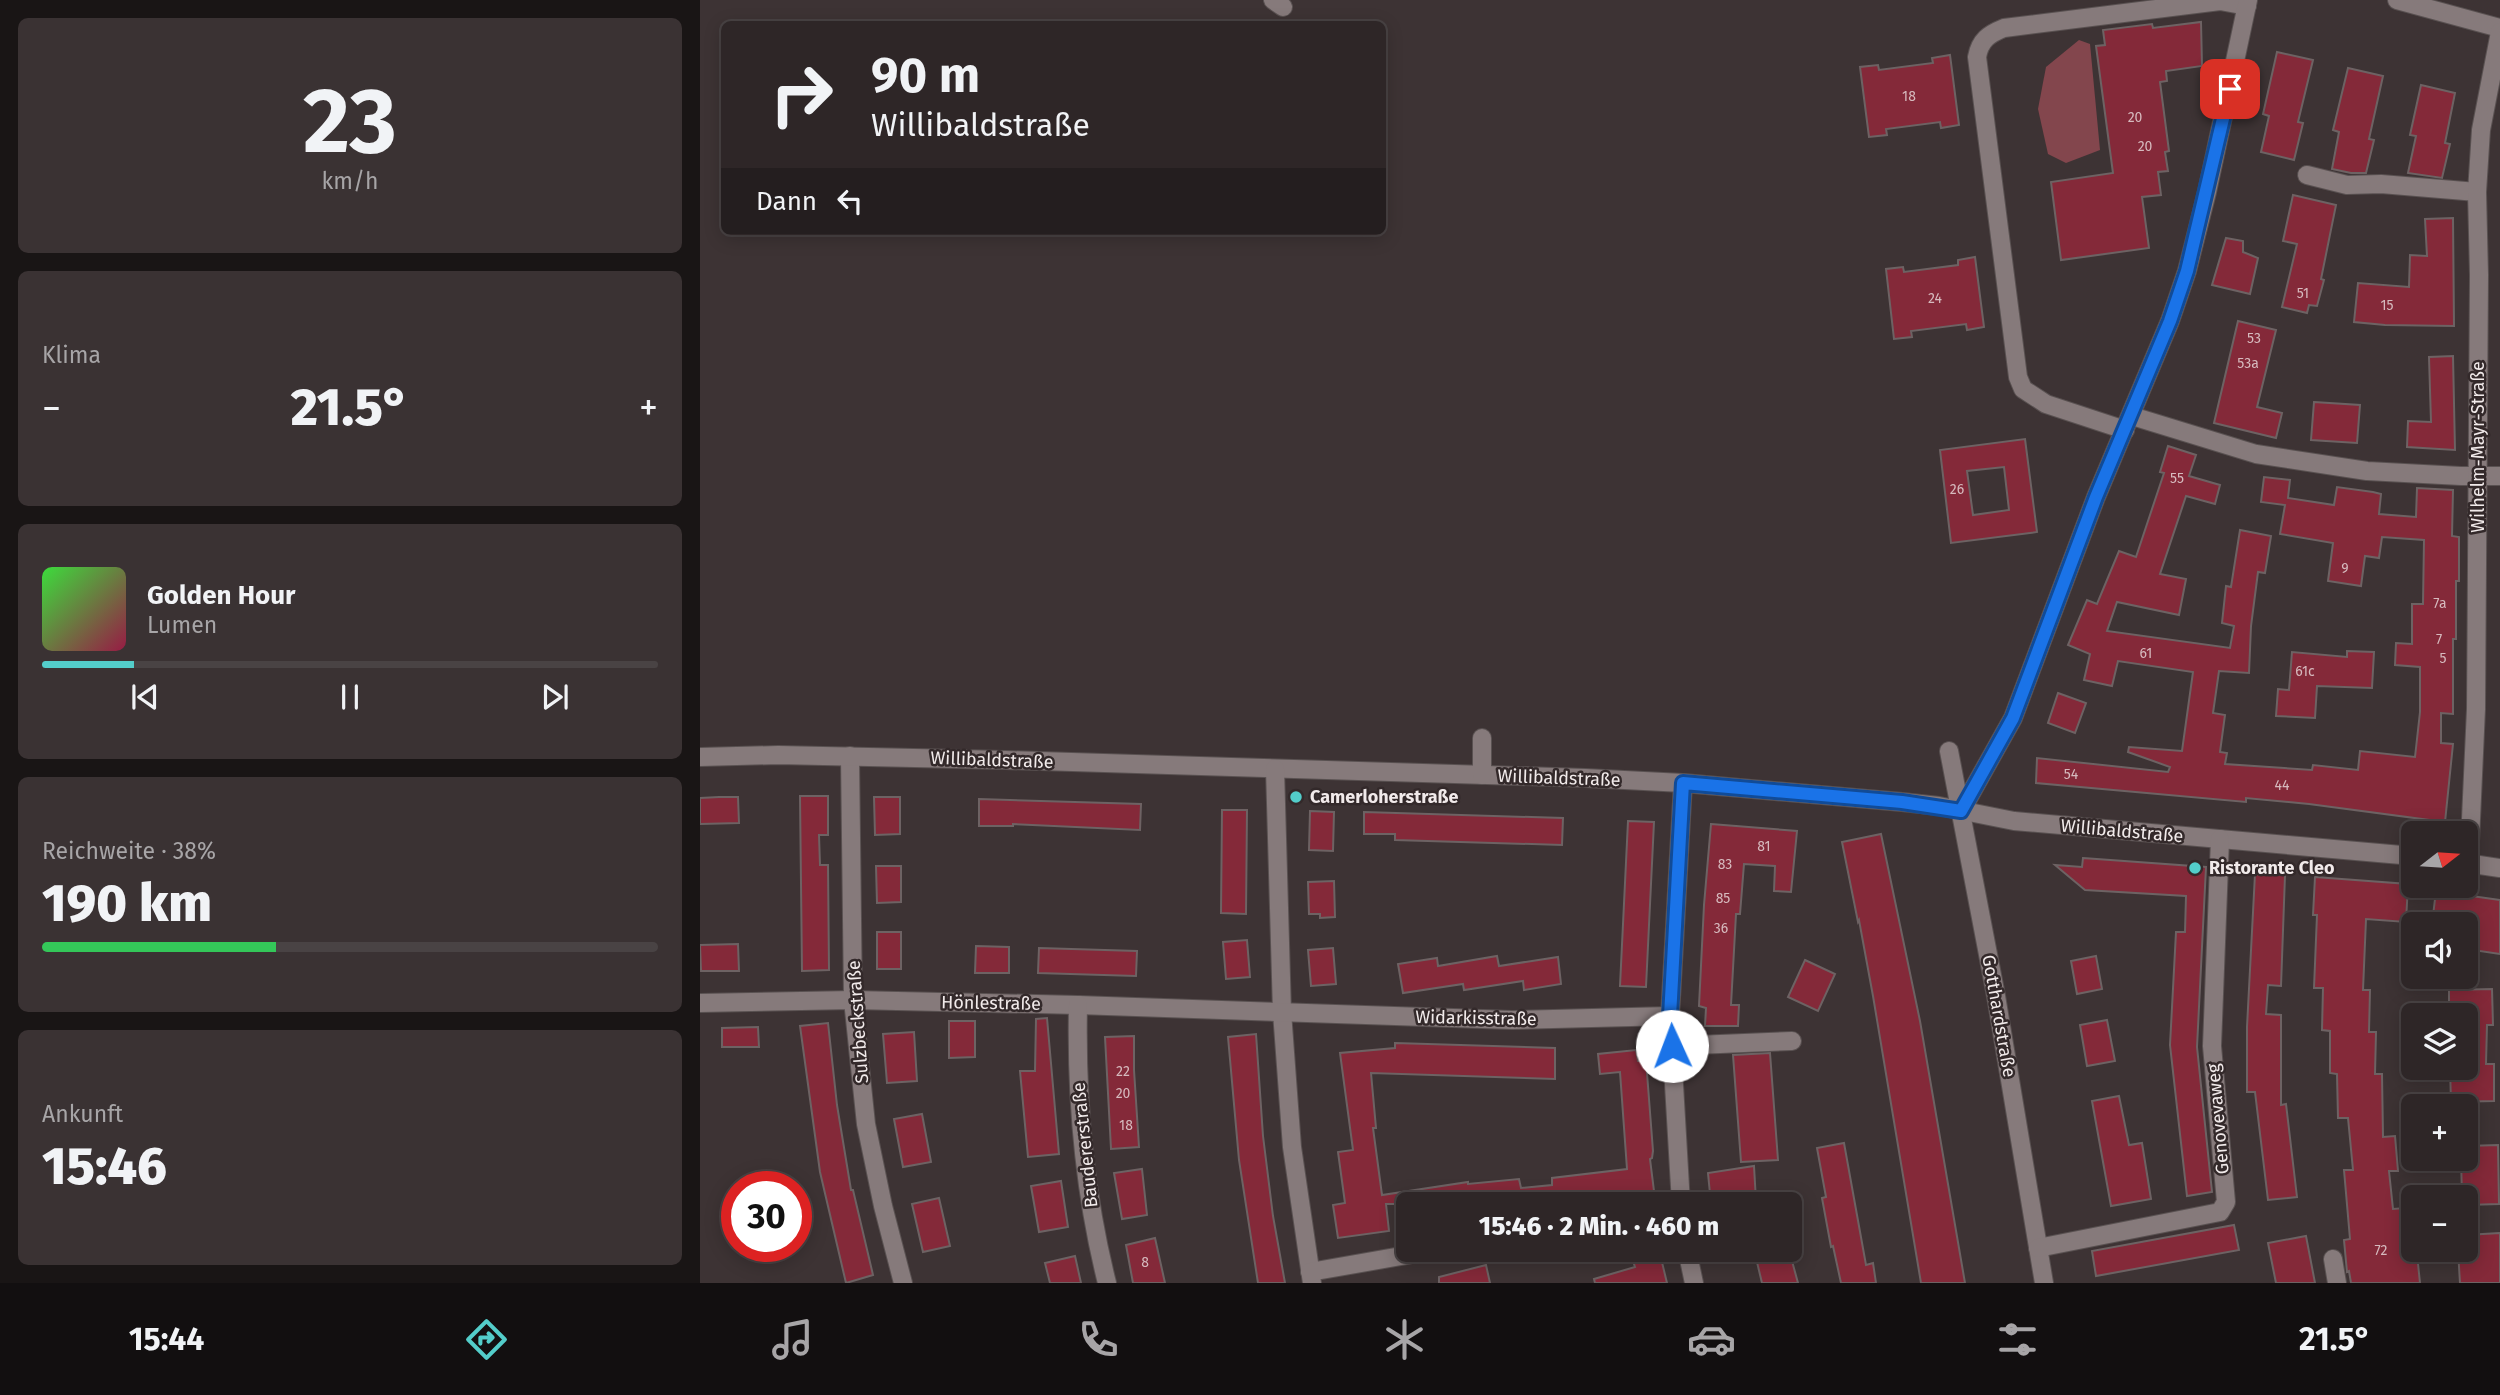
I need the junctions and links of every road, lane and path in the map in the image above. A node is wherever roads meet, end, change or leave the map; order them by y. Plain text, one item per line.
1 (2397, 0) edge
2 (2247, 3) edge
3 (2500, 30) edge
4 (2307, 175) dead end
5 (2477, 192) junction
6 (2128, 423) junction
7 (2478, 476) junction
8 (2500, 476) edge
9 (1482, 738) dead end
10 (1949, 751) dead end
11 (850, 756) junction
12 (700, 757) edge
13 (1275, 769) junction
14 (1482, 775) junction
15 (1683, 783) junction
16 (1961, 811) junction
17 (2469, 821) edge
18 (2220, 839) junction
19 (2401, 855) edge
20 (2478, 865) edge
21 (2500, 868) edge
22 (853, 1000) junction
23 (700, 1003) edge
24 (1078, 1005) junction
25 (1282, 1012) junction
26 (1670, 1016) junction
27 (1792, 1041) dead end
28 (1672, 1046) junction
29 (1680, 1192) edge
30 (2038, 1248) junction
31 (1396, 1258) edge
32 (2333, 1259) dead end
33 (1690, 1262) edge
34 (1311, 1277) edge
35 (903, 1283) edge
36 (1107, 1283) edge
37 (1694, 1283) edge
38 (2044, 1283) edge
39 (2337, 1283) edge

1 - 3 street
2 - 6 street
2 - 6 street
3 - 5 street, Wilhelm-Mayr-Straße
4 - 5 street
5 - 7 street, Wilhelm-Mayr-Straße
6 - 7 street
6 - 16 street
7 - 8 street
7 - 17 street, Wilhelm-Mayr-Straße
9 - 14 street
10 - 16 street, Gotthardstraße
11 - 12 street, Willibaldstraße
11 - 13 street, Willibaldstraße
11 - 22 street, Sulzbeckstraße
13 - 14 street, Willibaldstraße
13 - 25 street
14 - 15 street, Willibaldstraße
15 - 16 street, Willibaldstraße
15 - 26 street
16 - 18 street, Willibaldstraße
16 - 30 street, Gotthardstraße
18 - 19 street, Willibaldstraße
18 - 30 street, Genovevaweg
20 - 21 street
22 - 23 street, Hönlestraße
22 - 24 street, Hönlestraße
22 - 35 street, Sulzbeckstraße
24 - 25 street, Hönlestraße
24 - 36 street, Baudererstraße
25 - 26 street, Widarkisstraße
25 - 34 street
26 - 28 street
27 - 28 street
28 - 29 street
30 - 38 street, Gotthardstraße
31 - 34 street
32 - 39 street
33 - 37 street

